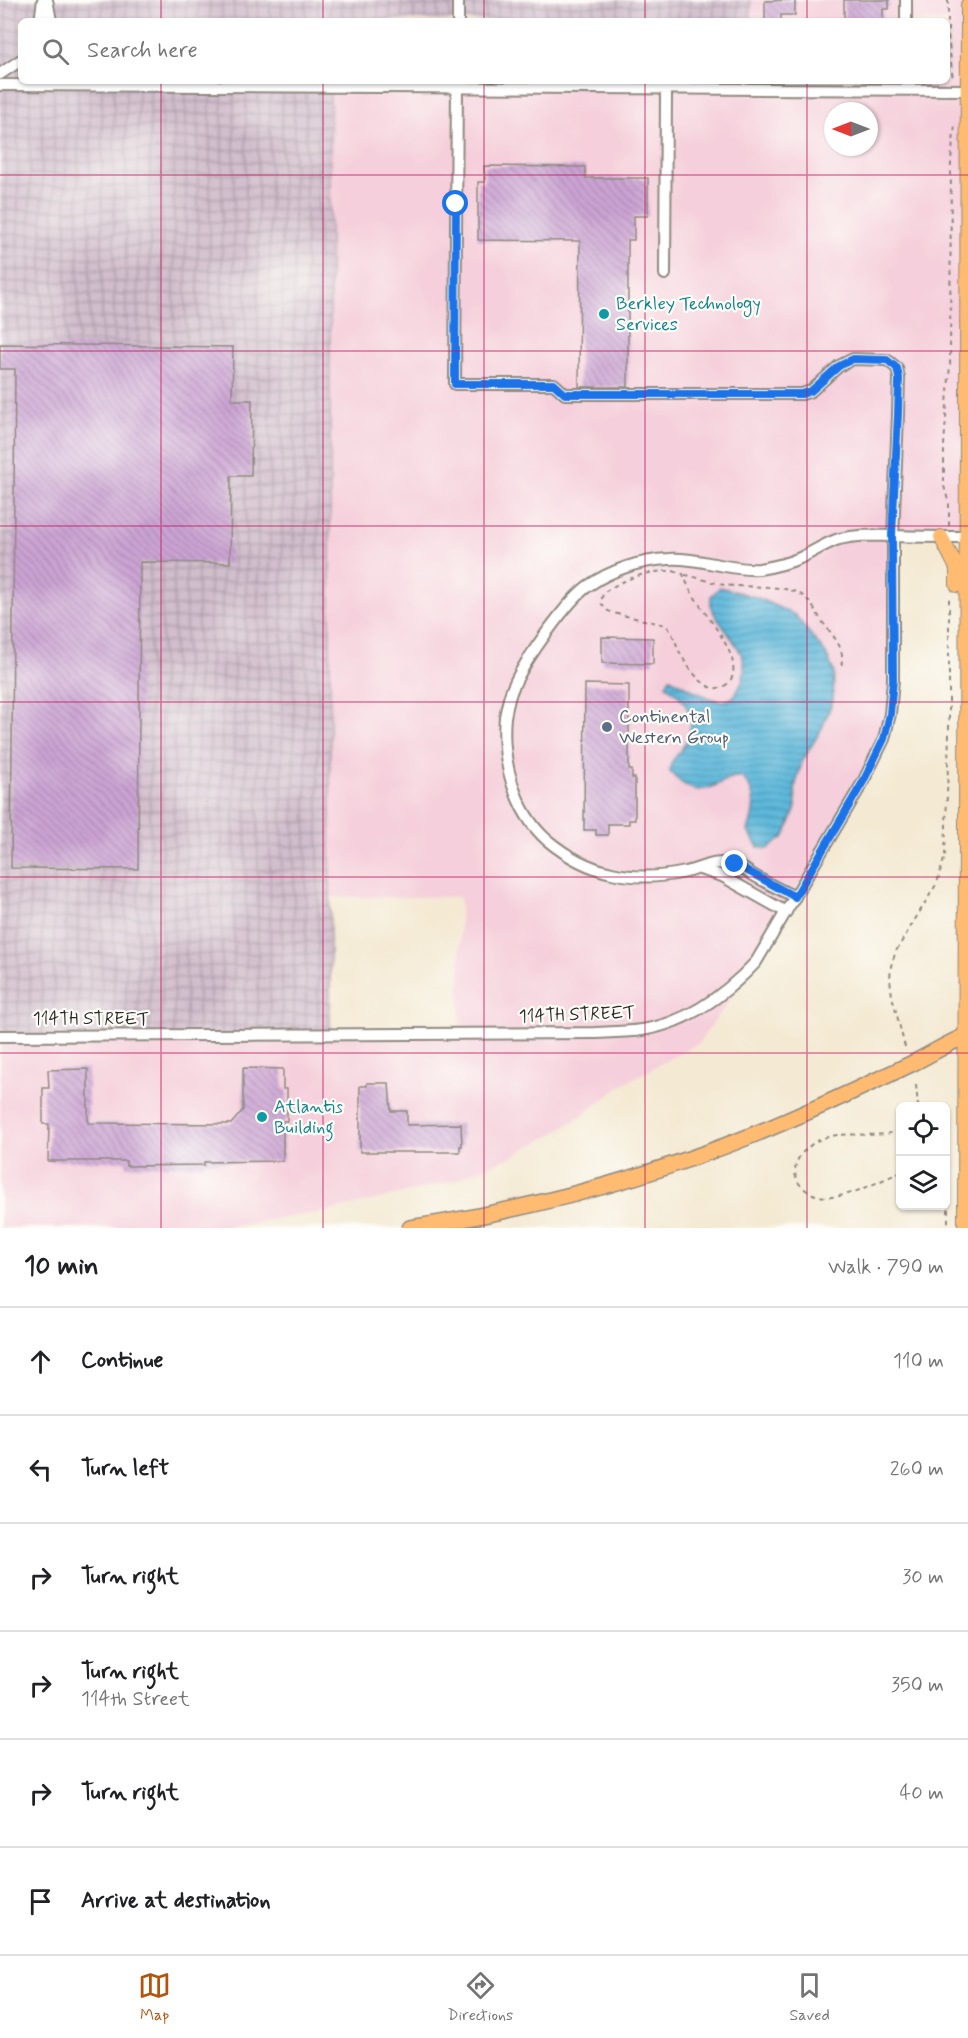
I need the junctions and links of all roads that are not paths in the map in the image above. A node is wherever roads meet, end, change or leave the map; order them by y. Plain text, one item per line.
1 (45, 0) edge
2 (458, 0) edge
3 (906, 0) edge
4 (968, 5) edge
5 (41, 18) edge
6 (45, 18) edge
7 (50, 18) edge
8 (458, 18) edge
9 (906, 18) edge
10 (18, 62) edge
11 (0, 74) edge
12 (22, 84) edge
13 (79, 84) edge
14 (134, 84) edge
15 (0, 85) edge
16 (457, 85) edge
17 (832, 85) edge
18 (147, 86) junction
19 (666, 89) junction
20 (968, 90) edge
21 (665, 274) dead end
22 (892, 536) junction
23 (940, 537) junction
24 (967, 537) edge
25 (966, 616) junction
26 (700, 869) junction
27 (795, 897) junction
28 (786, 912) junction
29 (967, 1035) edge
30 (0, 1036) edge
31 (410, 1228) edge
32 (965, 1228) edge

1 - 5 street
1 - 6 street
1 - 7 street
2 - 8 street
3 - 9 street
4 - 20 main road
10 - 11 street
12 - 15 street
13 - 18 street
14 - 18 street
16 - 18 street
16 - 19 street
16 - 22 street, 114TH STREET
17 - 19 street
17 - 20 street
19 - 21 street
20 - 24 main road
22 - 23 street
22 - 26 street
22 - 27 street, 114TH STREET
23 - 24 street
23 - 25 main road
24 - 25 main road
25 - 29 main road
26 - 27 street
26 - 28 street
27 - 28 street, 114TH STREET
28 - 30 street, 114TH STREET
29 - 31 highway
29 - 32 main road

